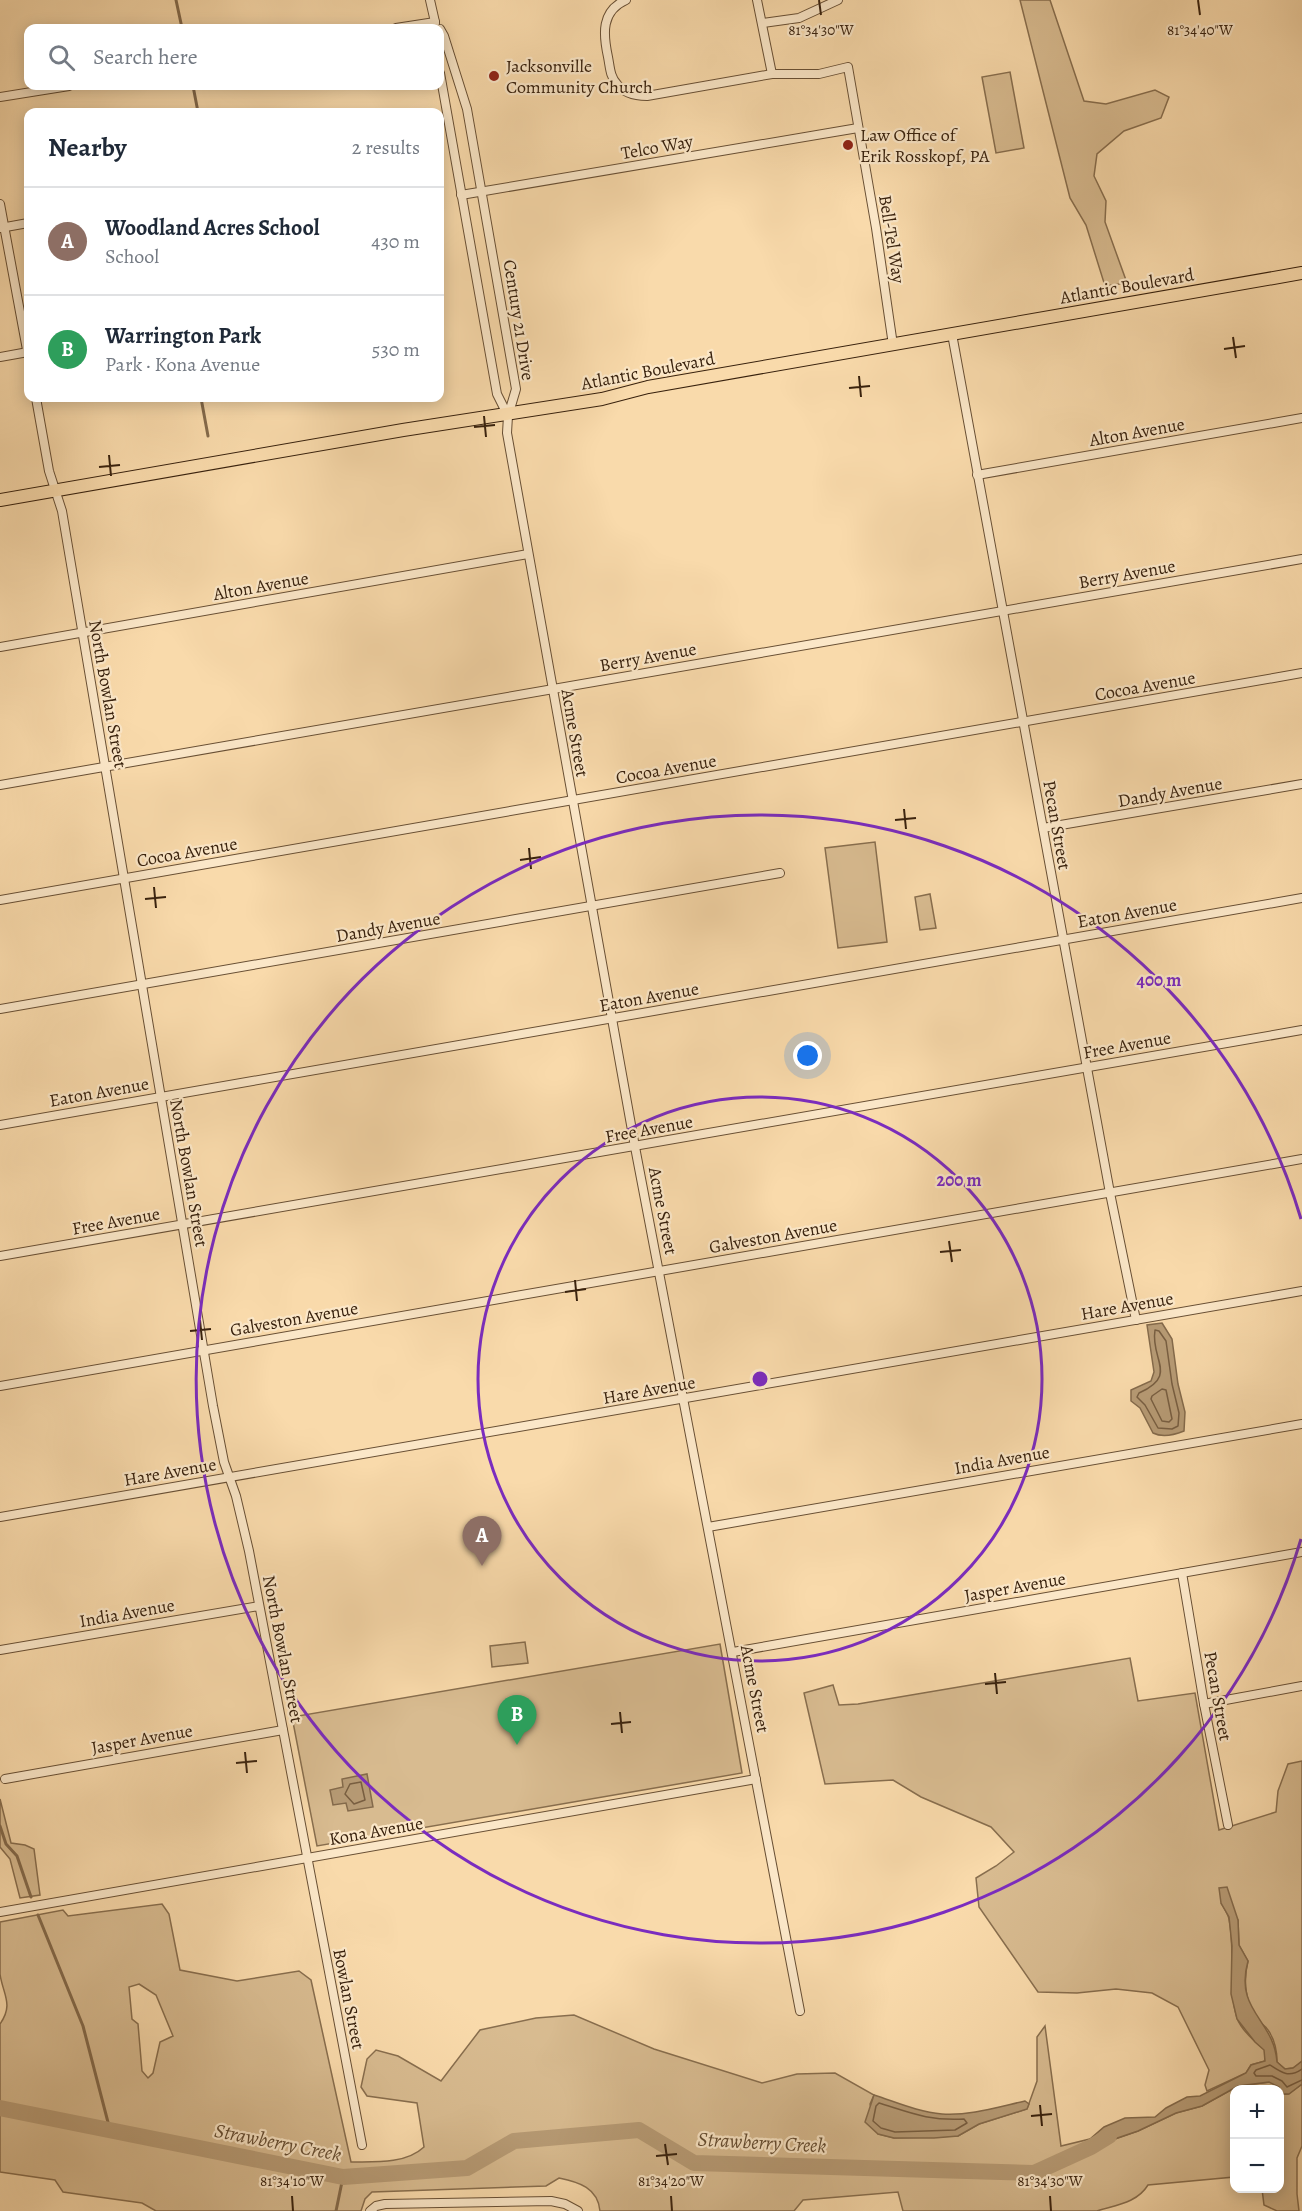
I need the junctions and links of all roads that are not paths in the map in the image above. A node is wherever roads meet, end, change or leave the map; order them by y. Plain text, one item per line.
1 (430, 0) edge
2 (626, 0) edge
3 (838, 0) edge
4 (758, 2) edge
5 (763, 23) junction
6 (436, 24) edge
7 (444, 36) edge
8 (772, 74) junction
9 (44, 90) edge
10 (443, 90) edge
11 (0, 97) edge
12 (858, 128) junction
13 (483, 192) junction
14 (461, 195) junction
15 (0, 204) edge
16 (24, 224) edge
17 (2, 228) edge
18 (1302, 273) edge
19 (952, 334) junction
20 (24, 335) edge
21 (893, 345) junction
22 (24, 354) edge
23 (0, 357) edge
24 (37, 402) edge
25 (507, 416) junction
26 (1302, 418) edge
27 (977, 475) junction
28 (55, 490) junction
29 (0, 500) edge
30 (528, 554) junction
31 (1302, 559) edge
32 (1003, 611) junction
33 (82, 632) junction
34 (0, 647) edge
35 (1302, 674) edge
36 (552, 689) junction
37 (1023, 722) junction
38 (105, 766) junction
39 (1302, 784) edge
40 (0, 785) edge
41 (572, 801) junction
42 (1042, 828) junction
43 (780, 873) dead end
44 (124, 878) junction
45 (1302, 898) edge
46 (0, 900) edge
47 (591, 907) junction
48 (1063, 940) junction
49 (142, 984) junction
50 (0, 1009) edge
51 (612, 1019) junction
52 (1302, 1030) edge
53 (1088, 1067) junction
54 (161, 1097) junction
55 (0, 1125) edge
56 (635, 1147) junction
57 (1302, 1159) edge
58 (1110, 1193) junction
59 (183, 1225) junction
60 (0, 1256) edge
61 (659, 1271) junction
62 (1302, 1291) edge
63 (1136, 1320) junction
64 (203, 1350) junction
65 (0, 1386) edge
66 (685, 1399) junction
67 (1302, 1424) edge
68 (230, 1477) junction
69 (0, 1517) edge
70 (708, 1527) junction
71 (1302, 1552) edge
72 (1182, 1574) junction
73 (259, 1606) junction
74 (0, 1650) edge
75 (733, 1652) junction
76 (1302, 1686) edge
77 (1204, 1704) junction
78 (283, 1730) junction
79 (5, 1779) dead end
80 (756, 1779) junction
81 (1228, 1824) dead end
82 (306, 1858) junction
83 (0, 1912) edge
84 (800, 2011) dead end
85 (362, 2145) dead end
86 (490, 2207) edge
87 (370, 2211) edge
88 (578, 2211) edge

1 - 6 street, Century 21 Drive
2 - 8 street
3 - 5 street
4 - 5 street
5 - 8 street
7 - 13 street, Century 21 Drive
8 - 12 street, Bell-Tel Way
9 - 11 street
10 - 14 street, Century 21 Drive
12 - 13 street, Telco Way
12 - 21 street, Bell-Tel Way
13 - 14 street, Telco Way
13 - 25 street, Century 21 Drive
14 - 25 street, Century 21 Drive
15 - 17 street
16 - 17 street
17 - 20 street
18 - 19 main road, Atlantic Boulevard
19 - 21 main road, Atlantic Boulevard
19 - 27 street, Pecan Street
21 - 25 main road, Atlantic Boulevard
22 - 23 street
24 - 28 street, North Bowlan Street
25 - 28 main road, Atlantic Boulevard
25 - 30 street, Acme Street
26 - 27 street, Alton Avenue
27 - 32 street, Pecan Street
28 - 29 main road, Atlantic Boulevard
28 - 33 street, North Bowlan Street
30 - 33 street, Alton Avenue
30 - 36 street, Acme Street
31 - 32 street, Berry Avenue
32 - 36 street, Berry Avenue
32 - 37 street, Pecan Street
33 - 34 street, Alton Avenue
33 - 38 street, North Bowlan Street
35 - 37 street, Cocoa Avenue
36 - 38 street, Berry Avenue
36 - 41 street, Acme Street
37 - 41 street, Cocoa Avenue
37 - 42 street, Pecan Street
38 - 40 street, Berry Avenue
38 - 44 street, North Bowlan Street
39 - 42 street, Dandy Avenue
41 - 44 street, Cocoa Avenue
41 - 47 street, Acme Street
42 - 48 street, Pecan Street
43 - 47 street, Dandy Avenue
44 - 46 street, Cocoa Avenue
44 - 49 street, North Bowlan Street
45 - 48 street, Eaton Avenue
47 - 49 street, Dandy Avenue
47 - 51 street, Acme Street
48 - 51 street, Eaton Avenue
48 - 53 street, Pecan Street
49 - 50 street, Dandy Avenue
49 - 54 street, North Bowlan Street
51 - 54 street, Eaton Avenue
51 - 56 street, Acme Street
52 - 53 street, Free Avenue
53 - 56 street, Free Avenue
53 - 58 street, Pecan Street
54 - 55 street, Eaton Avenue
54 - 59 street, North Bowlan Street
56 - 59 street, Free Avenue
56 - 61 street, Acme Street
57 - 58 street, Galveston Avenue
58 - 61 street, Galveston Avenue
58 - 63 street, Pecan Street
59 - 60 street, Free Avenue
59 - 64 street, North Bowlan Street
61 - 64 street, Galveston Avenue
61 - 66 street, Acme Street
62 - 63 street, Hare Avenue
63 - 66 street, Hare Avenue
64 - 65 street, Galveston Avenue
64 - 68 street, North Bowlan Street
66 - 68 street, Hare Avenue
66 - 70 street, Acme Street
67 - 70 street, India Avenue
68 - 69 street, Hare Avenue
68 - 73 street, North Bowlan Street
70 - 75 street, Acme Street
71 - 72 street, Jasper Avenue
72 - 75 street, Jasper Avenue
72 - 77 street, Pecan Street
73 - 74 street, India Avenue
73 - 78 street, North Bowlan Street
75 - 80 street, Acme Street
76 - 77 street
77 - 81 street, Pecan Street
78 - 79 street, Jasper Avenue
78 - 82 street, North Bowlan Street
80 - 82 street, Kona Avenue
80 - 84 street, Acme Street
82 - 83 street, Kona Avenue
82 - 85 street, Bowlan Street
86 - 87 street
86 - 88 street

